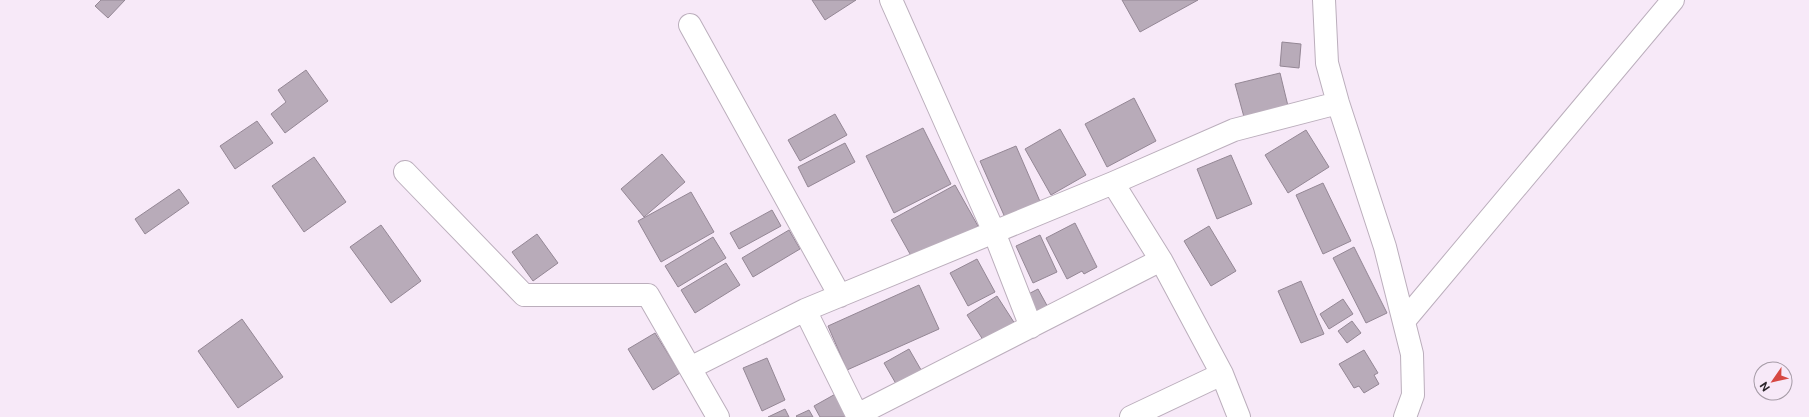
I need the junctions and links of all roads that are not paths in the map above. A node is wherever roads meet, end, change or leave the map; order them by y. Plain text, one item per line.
1 (891, 0) edge
2 (1324, 0) edge
3 (1672, 0) edge
4 (690, 26) dead end
5 (1338, 103) junction
6 (405, 172) dead end
7 (1113, 183) junction
8 (994, 232) junction
9 (1161, 260) junction
10 (840, 296) junction
11 (805, 310) junction
12 (1404, 321) junction
13 (1031, 327) junction
14 (690, 368) junction
15 (1222, 374) junction
16 (857, 416) edge
17 (718, 417) edge
18 (1131, 417) edge
19 (1239, 417) edge
20 (1405, 417) edge

1 - 8 street
2 - 5 street
3 - 12 street
4 - 10 street
5 - 7 street
5 - 12 street
6 - 14 street
7 - 8 street
7 - 9 street
8 - 10 street
8 - 13 street
9 - 13 street
9 - 15 street
10 - 11 street
11 - 14 street
11 - 16 street
12 - 20 street
13 - 16 street
14 - 17 street
15 - 18 street
15 - 19 street

